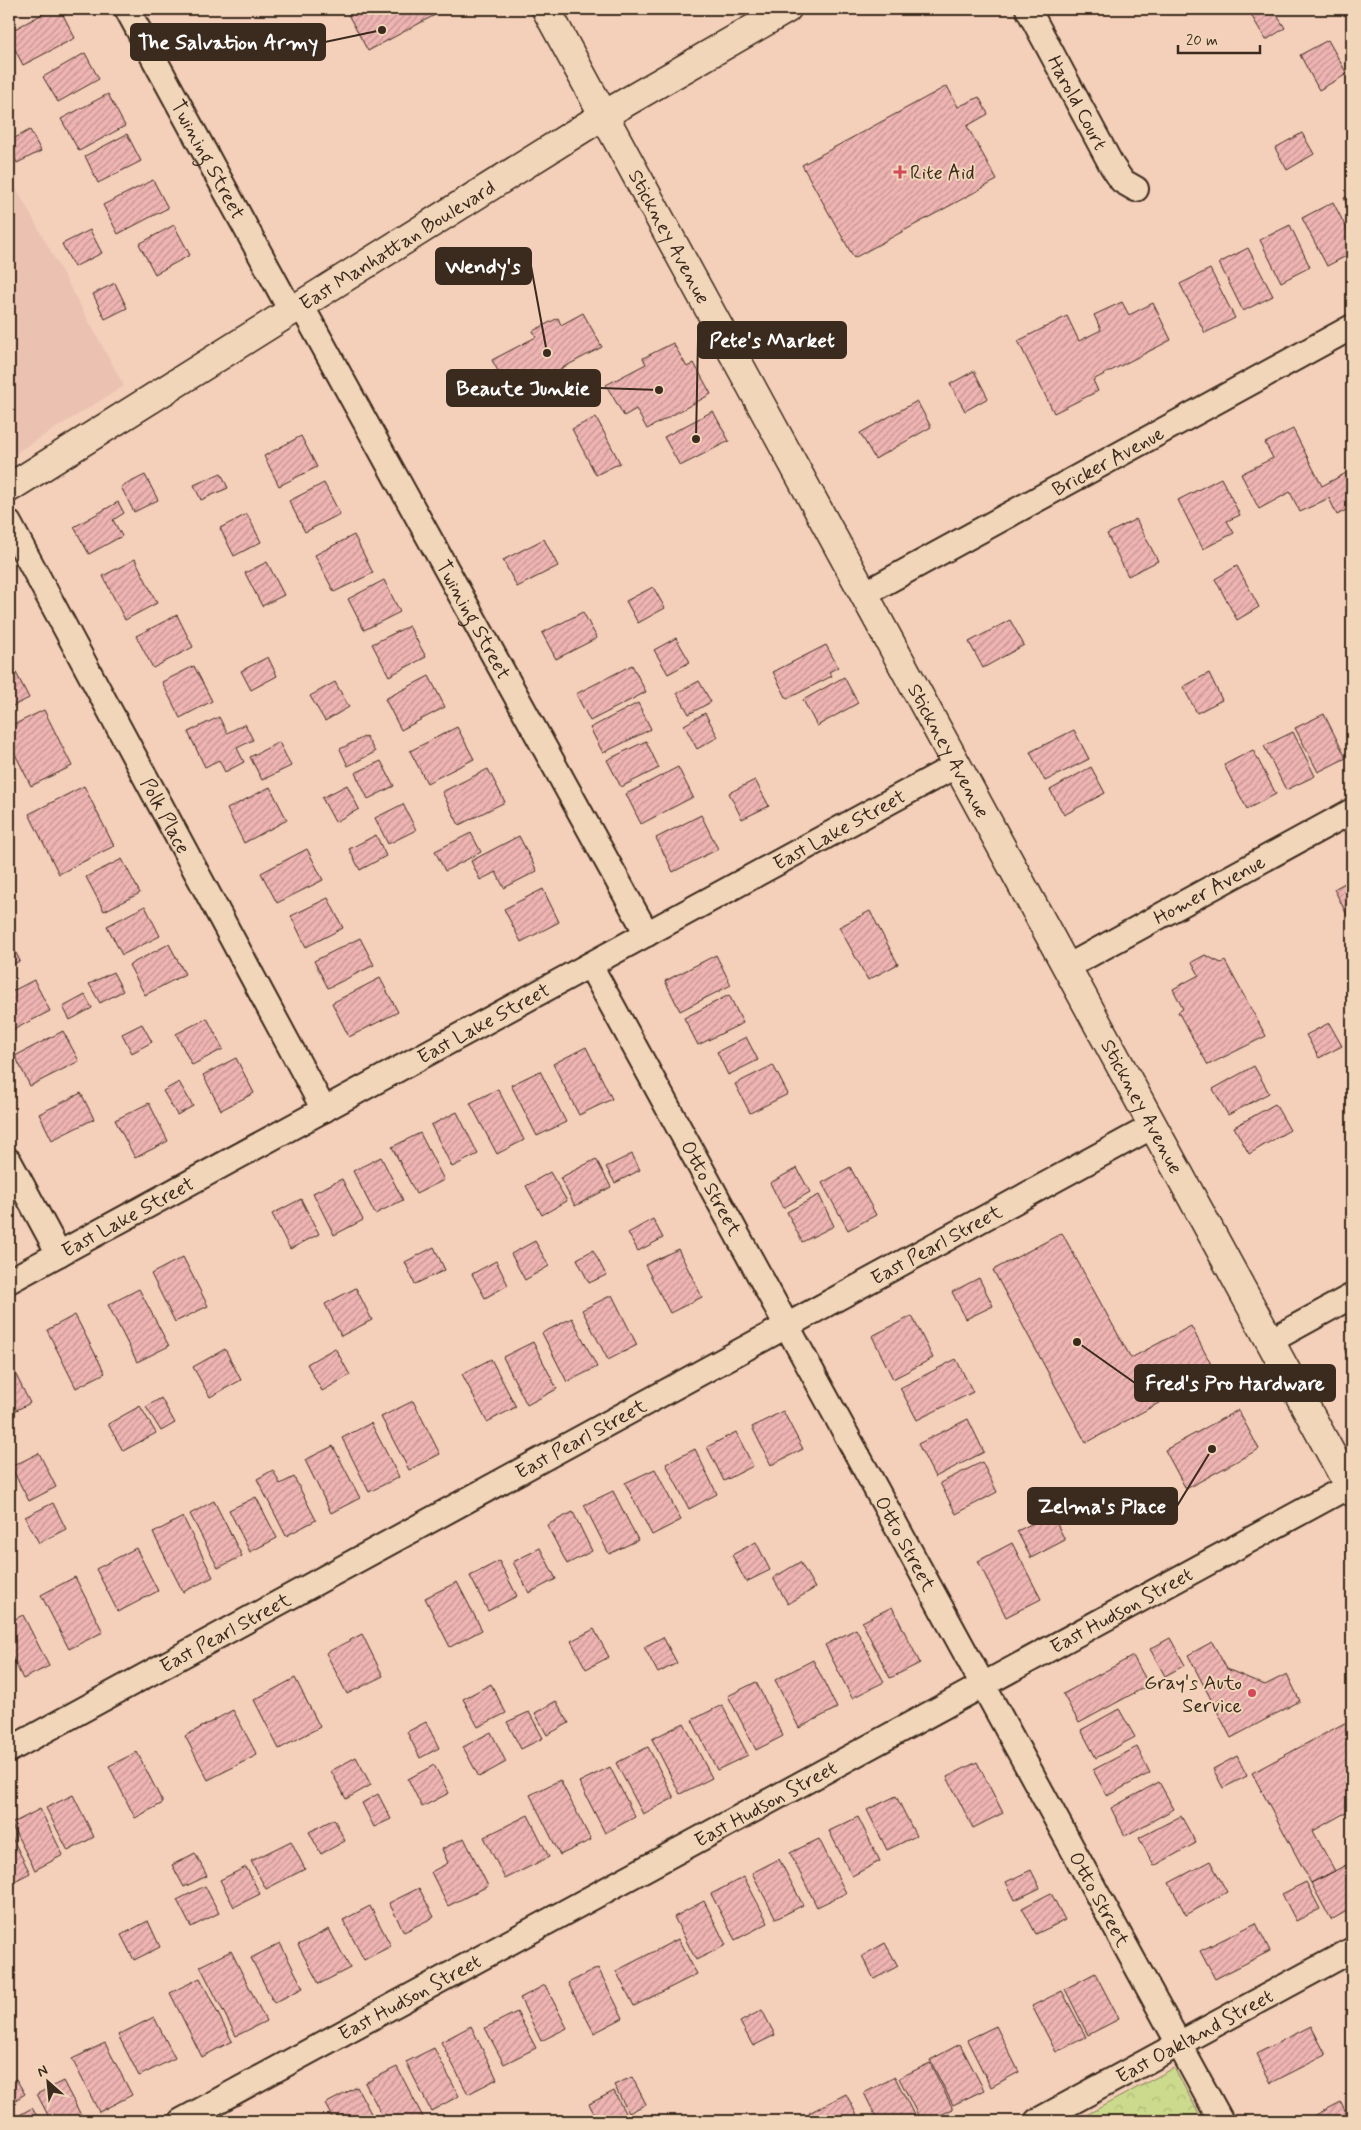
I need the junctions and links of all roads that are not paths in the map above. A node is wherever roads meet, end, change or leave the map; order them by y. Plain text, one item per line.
1 (127, 9) edge
2 (546, 9) edge
3 (787, 9) edge
4 (1028, 9) edge
5 (604, 115) junction
6 (1136, 190) dead end
7 (296, 308) junction
8 (1352, 327) edge
9 (9, 488) edge
10 (9, 523) edge
11 (864, 594) junction
12 (957, 765) junction
13 (1352, 811) edge
14 (647, 934) junction
15 (590, 965) junction
16 (1067, 967) junction
17 (324, 1110) junction
18 (1153, 1126) junction
19 (9, 1161) edge
20 (59, 1254) junction
21 (9, 1281) edge
22 (1352, 1296) edge
23 (786, 1326) junction
24 (1270, 1341) junction
25 (1350, 1489) edge
26 (982, 1686) junction
27 (9, 1750) edge
28 (1352, 1950) edge
29 (1179, 2044) junction
30 (181, 2121) edge
31 (1037, 2121) edge
32 (1221, 2121) edge

1 - 7 street, Twining Street
2 - 5 street, Stickney Avenue
3 - 5 street, East Manhattan Boulevard
4 - 6 street, Harold Court
5 - 7 street, East Manhattan Boulevard
5 - 11 street, Stickney Avenue
7 - 9 street, East Manhattan Boulevard
7 - 14 street, Twining Street
8 - 11 street, Bricker Avenue
10 - 17 street, Polk Place
11 - 12 street, Stickney Avenue
12 - 14 street, East Lake Street
12 - 16 street, Stickney Avenue
13 - 16 street, Homer Avenue
14 - 15 street, East Lake Street
15 - 17 street, East Lake Street
15 - 23 street, Otto Street
16 - 18 street, Stickney Avenue
17 - 20 street, East Lake Street
18 - 23 street, East Pearl Street
18 - 24 street, Stickney Avenue
19 - 20 street
20 - 21 street, East Lake Street
22 - 24 street
23 - 26 street, Otto Street
23 - 27 street, East Pearl Street
24 - 25 street, Stickney Avenue
25 - 26 street, East Hudson Street
26 - 29 street, Otto Street
26 - 30 street, East Hudson Street
28 - 29 street, East Oakland Street
29 - 31 street, East Oakland Street
29 - 32 street, Otto Street

